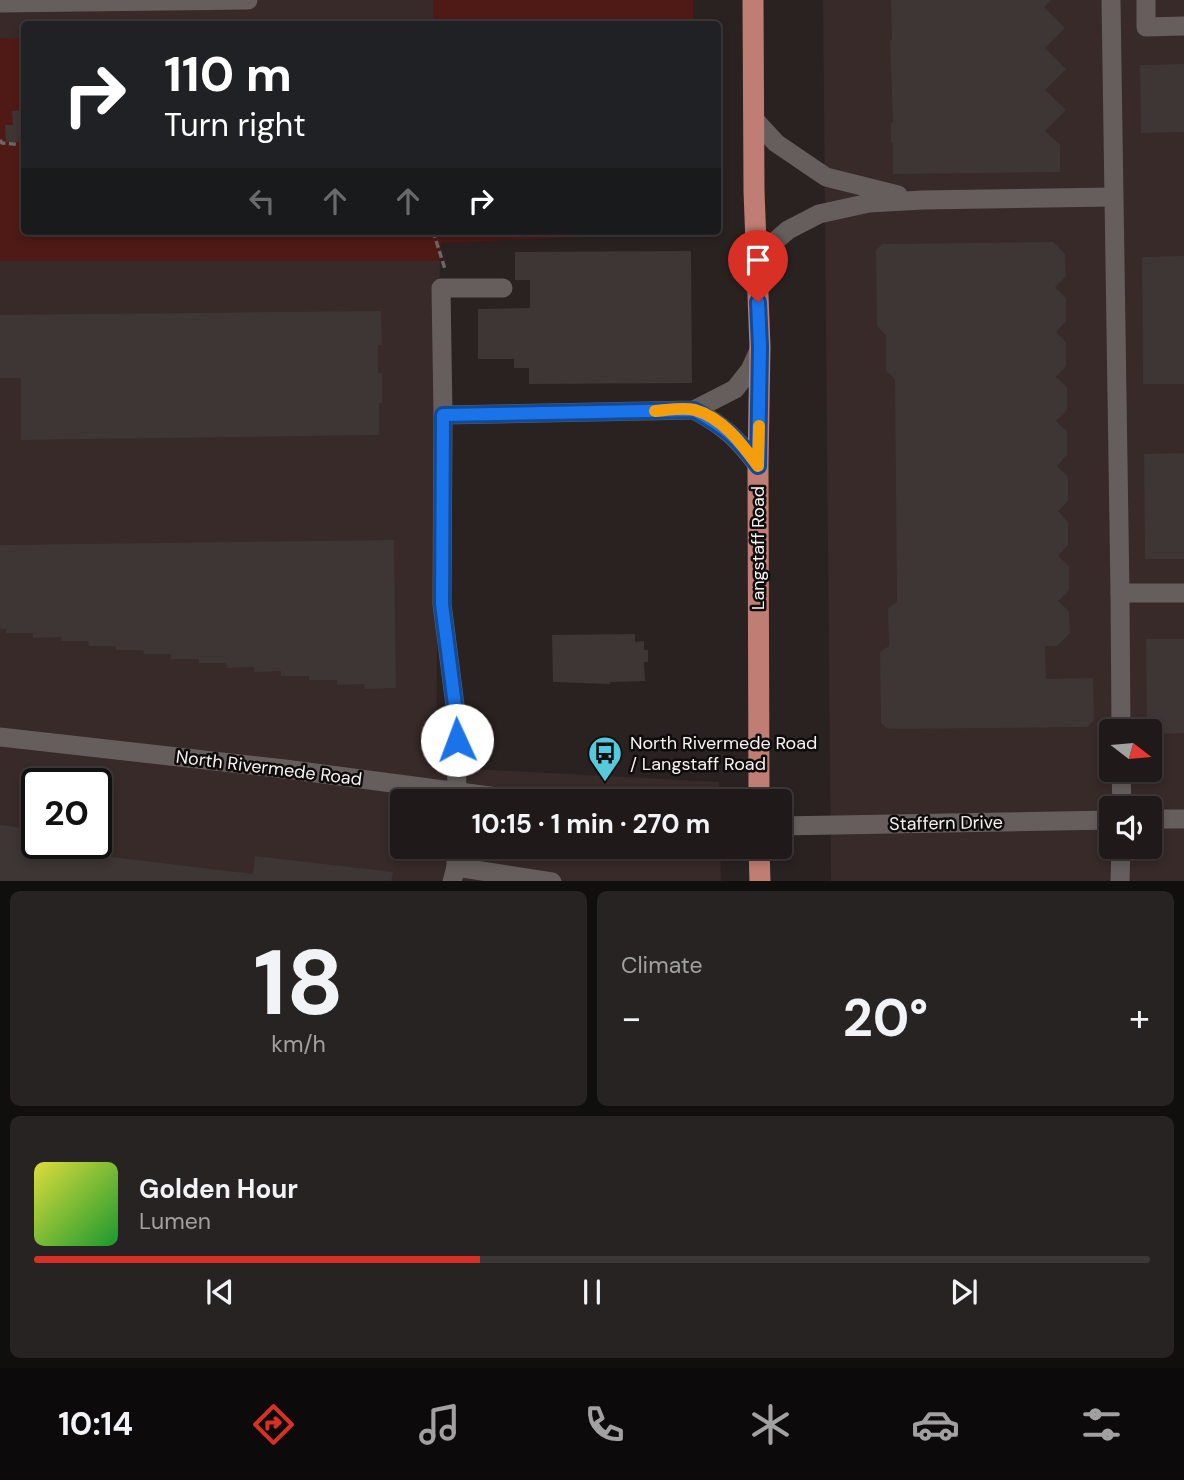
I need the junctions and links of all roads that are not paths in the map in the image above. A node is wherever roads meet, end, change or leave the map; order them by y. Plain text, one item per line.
1 (248, 0) edge
2 (753, 0) edge
3 (1111, 0) edge
4 (1146, 0) edge
5 (0, 3) edge
6 (1184, 26) edge
7 (754, 119) junction
8 (1113, 197) junction
9 (923, 200) junction
10 (757, 257) junction
11 (503, 288) dead end
12 (760, 347) junction
13 (694, 410) junction
14 (443, 415) junction
15 (758, 466) junction
16 (1120, 593) junction
17 (1184, 593) edge
18 (1121, 719) edge
19 (0, 737) edge
20 (408, 789) edge
21 (457, 789) edge
22 (759, 789) edge
23 (1162, 819) edge
24 (1184, 819) edge
25 (1099, 820) edge
26 (792, 826) edge
27 (759, 859) edge
28 (1121, 859) edge
29 (454, 874) edge
30 (552, 881) edge
31 (760, 881) edge
32 (1120, 881) edge

1 - 5 street
2 - 7 main road, Langstaff Road
3 - 8 street
4 - 6 street
7 - 9 street
7 - 10 main road, Langstaff Road
8 - 9 street
8 - 16 street
9 - 10 street
10 - 12 main road, Langstaff Road
11 - 14 street
12 - 13 street
12 - 15 main road, Langstaff Road
13 - 14 street
13 - 15 street
14 - 21 street
15 - 22 main road, Langstaff Road
16 - 17 street
16 - 18 street
19 - 20 street, North Rivermede Road
23 - 24 street
25 - 26 street, Staffern Drive
27 - 31 main road
28 - 32 street
29 - 30 street

